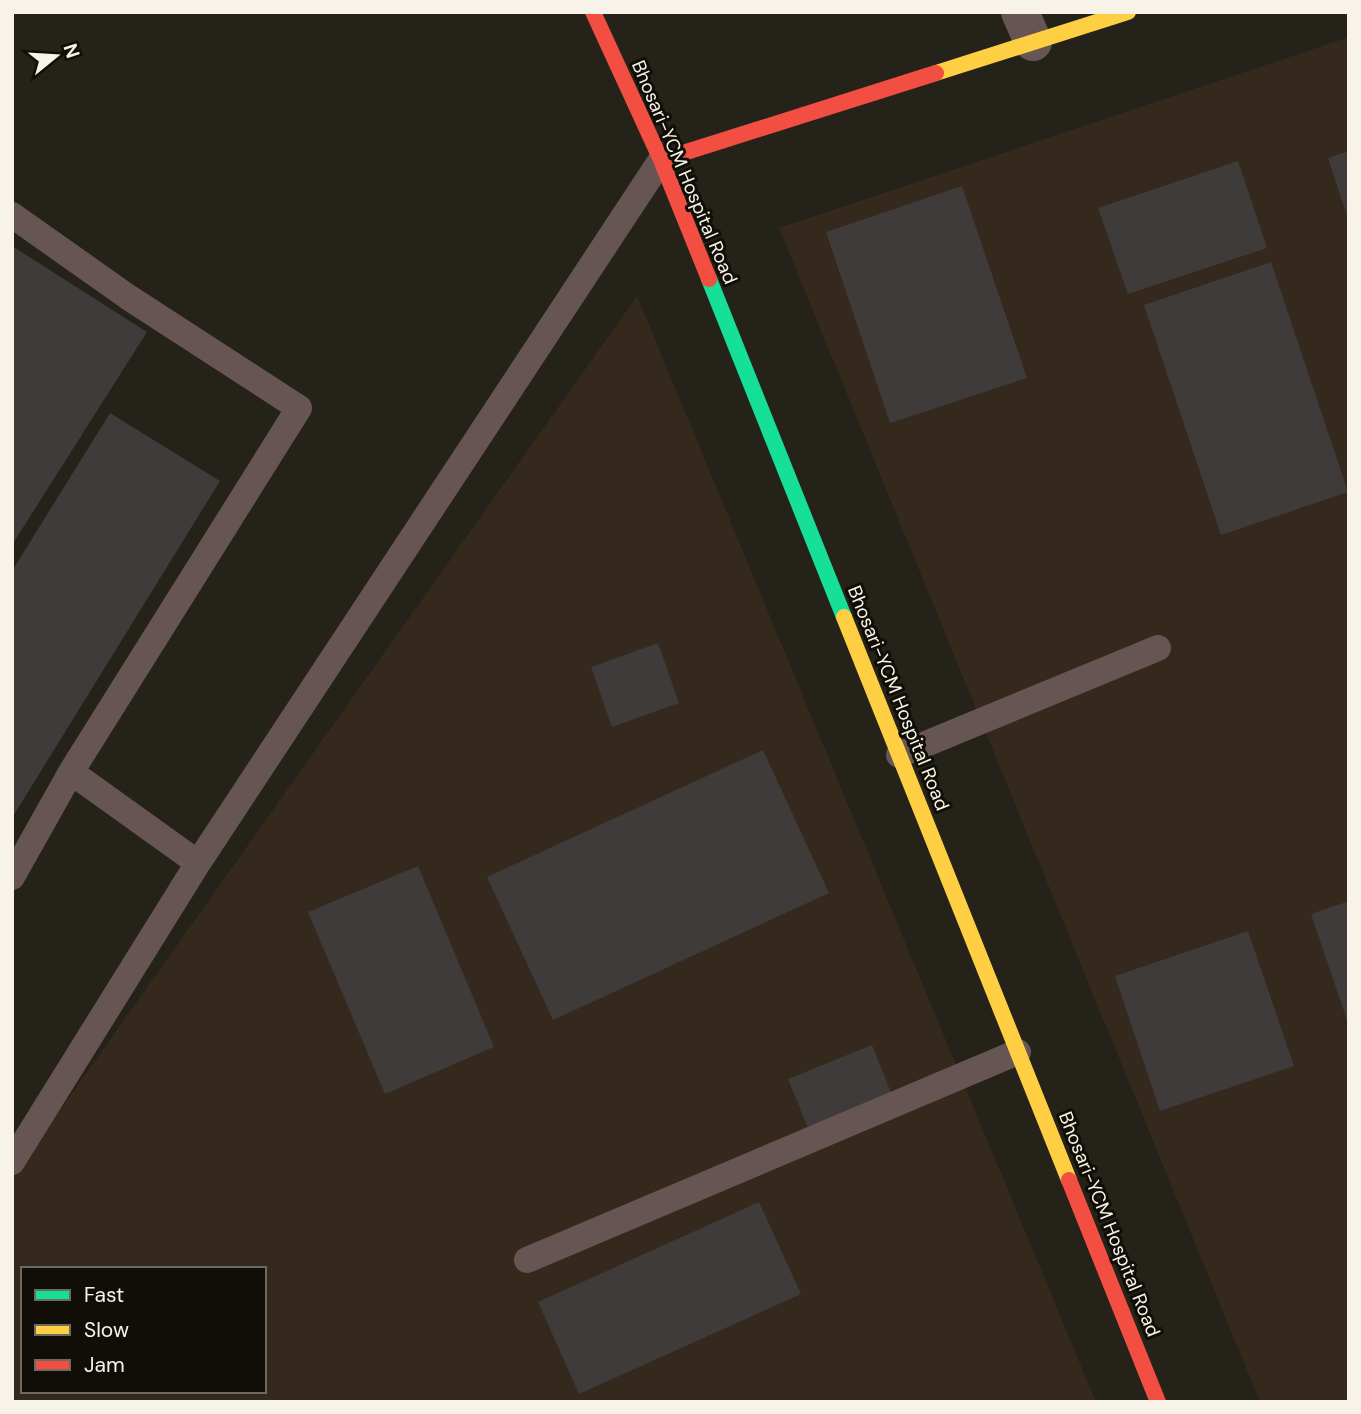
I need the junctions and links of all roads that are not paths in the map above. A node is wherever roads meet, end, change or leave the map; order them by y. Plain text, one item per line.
1 (593, 12) edge
2 (1128, 12) edge
3 (1027, 27) edge
4 (661, 160) junction
5 (12, 215) edge
6 (1158, 648) dead end
7 (899, 755) junction
8 (71, 772) junction
9 (198, 863) junction
10 (12, 877) edge
11 (1018, 1052) junction
12 (12, 1162) edge
13 (527, 1260) dead end
14 (1158, 1402) edge

1 - 4 street, Bhosari-YCM Hospital Road
2 - 3 street
3 - 4 street
4 - 7 street, Bhosari-YCM Hospital Road
4 - 9 lane
5 - 8 lane
6 - 7 lane
7 - 11 street, Bhosari-YCM Hospital Road
8 - 9 lane
8 - 10 lane
9 - 12 lane
11 - 13 lane
11 - 14 street, Bhosari-YCM Hospital Road

